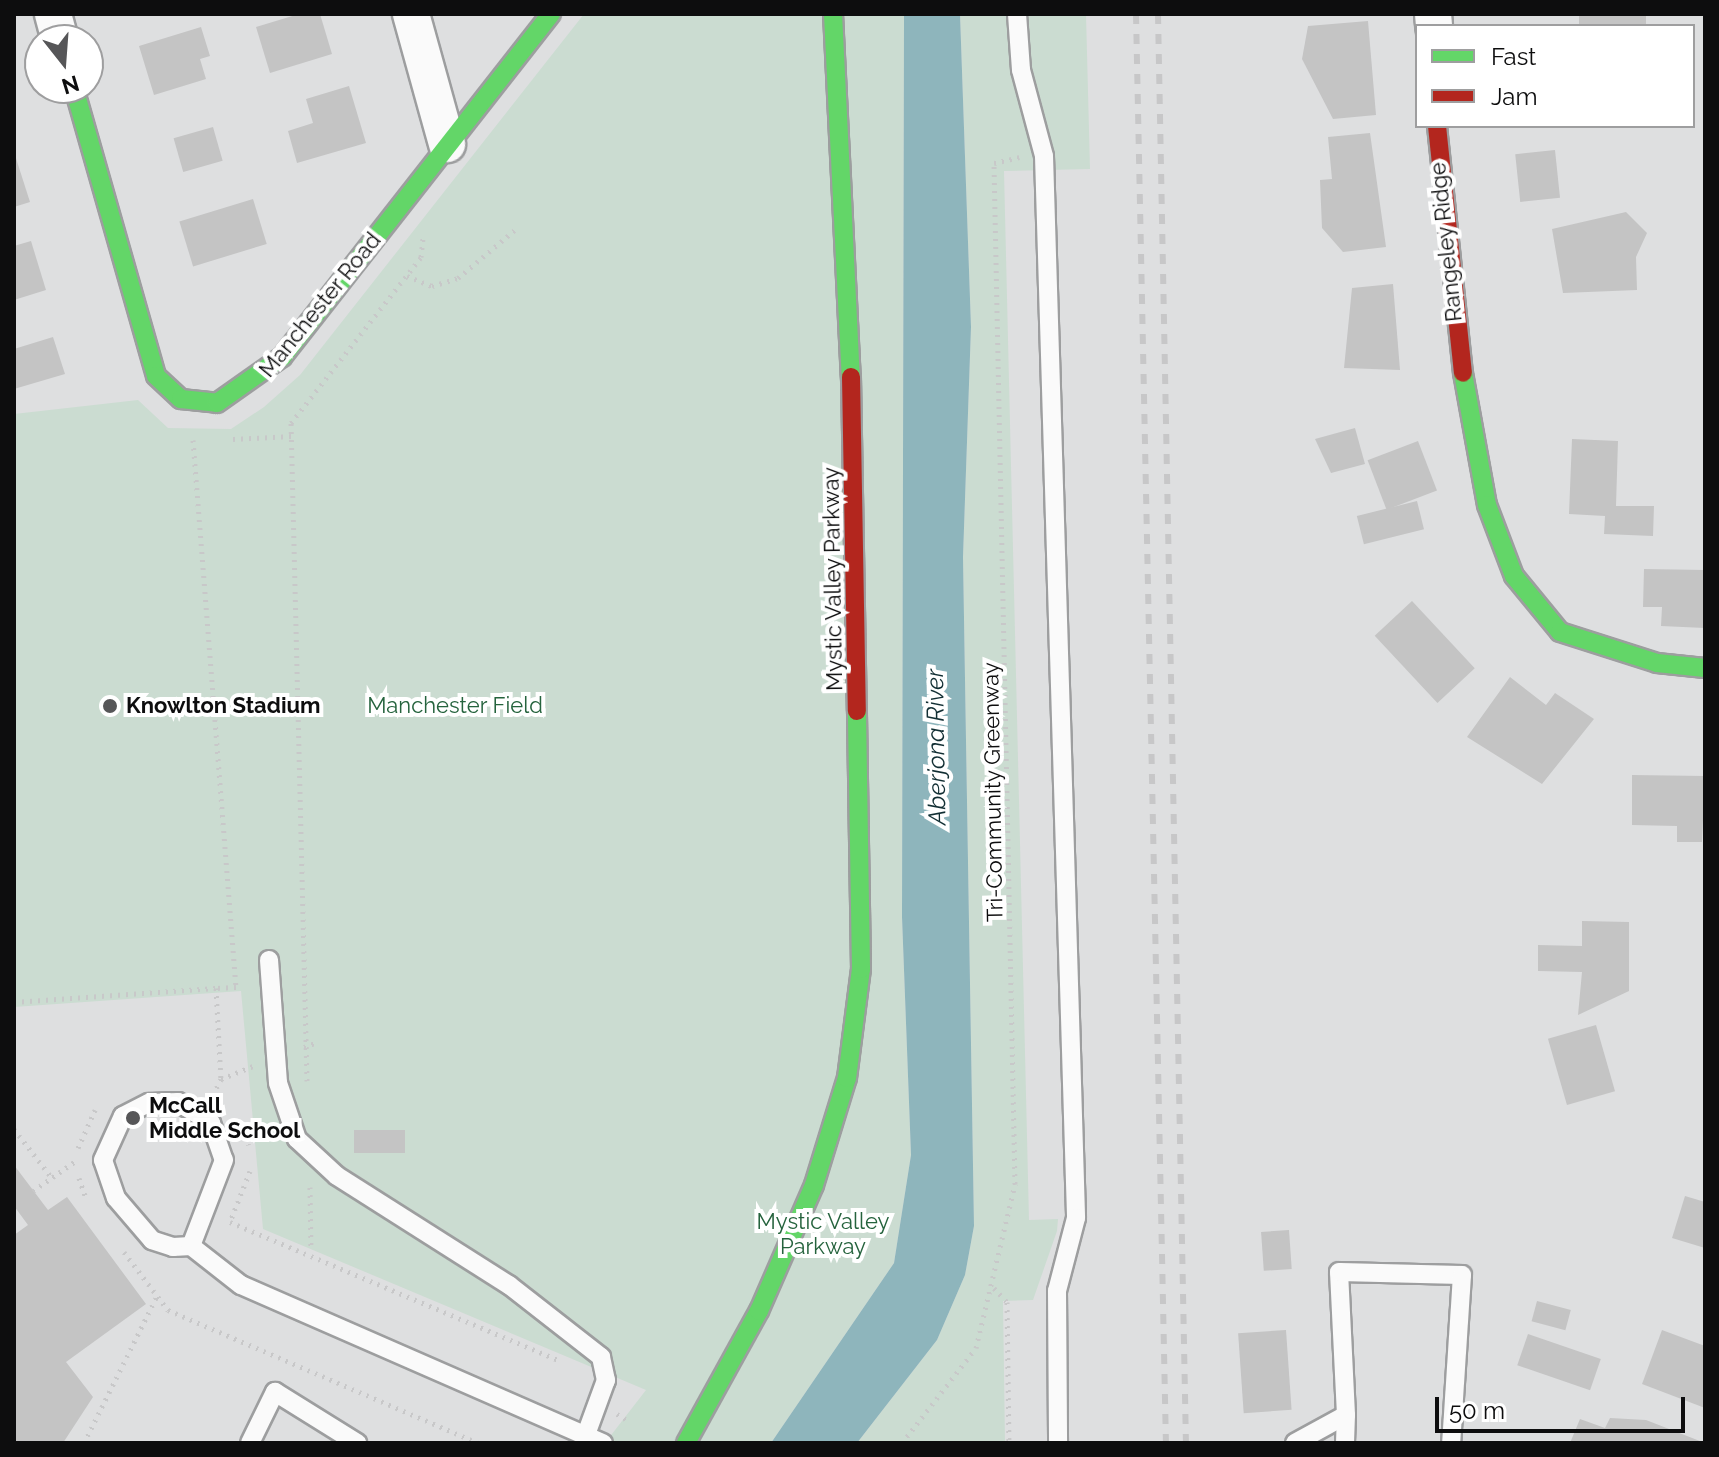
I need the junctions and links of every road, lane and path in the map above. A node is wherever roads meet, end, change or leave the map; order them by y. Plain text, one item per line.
1 (411, 14) edge
2 (551, 14) edge
3 (833, 14) edge
4 (1017, 14) edge
5 (78, 104) edge
6 (1437, 128) edge
7 (447, 144) junction
8 (1044, 156) junction
9 (400, 206) junction
10 (516, 229) dead end
11 (407, 276) junction
12 (192, 402) junction
13 (292, 436) junction
14 (223, 440) dead end
15 (196, 441) junction
16 (209, 441) dead end
17 (1705, 668) edge
18 (269, 960) dead end
19 (216, 988) junction
20 (14, 1002) edge
21 (307, 1091) dead end
22 (106, 1097) dead end
23 (222, 1097) dead end
24 (231, 1107) dead end
25 (14, 1129) edge
26 (309, 1152) junction
27 (77, 1160) junction
28 (52, 1178) junction
29 (33, 1191) dead end
30 (96, 1213) dead end
31 (113, 1237) dead end
32 (191, 1246) junction
33 (311, 1250) dead end
34 (994, 1288) junction
35 (157, 1296) junction
36 (606, 1380) junction
37 (1346, 1415) junction
38 (587, 1432) junction
39 (84, 1443) edge
40 (250, 1443) edge
41 (357, 1443) edge
42 (478, 1443) edge
43 (603, 1443) edge
44 (686, 1443) edge
45 (902, 1443) edge
46 (1009, 1443) edge
47 (1058, 1443) edge
48 (1295, 1443) edge
49 (1345, 1443) edge
50 (1451, 1443) edge

1 - 7 street
2 - 7 street, Manchester Road
3 - 44 street, Mystic Valley Parkway
4 - 8 lane
5 - 12 street
6 - 17 street, Rangeley Ridge
7 - 9 street, Manchester Road
8 - 34 path, Tri-Community Greenway
8 - 47 lane
9 - 11 path
9 - 12 street, Manchester Road
10 - 11 path
11 - 13 path
12 - 15 path
13 - 14 path
13 - 21 path
15 - 16 path
15 - 19 path
18 - 26 lane
19 - 20 path
19 - 23 path
22 - 27 path
24 - 36 path
25 - 28 path
26 - 33 path
26 - 36 lane
27 - 28 path
27 - 30 path
28 - 29 path
31 - 35 path
32 - 32 lane
32 - 38 lane
34 - 45 path, Tri-Community Greenway
34 - 46 path
35 - 39 path
35 - 42 path
36 - 38 lane
37 - 48 lane
37 - 49 lane
37 - 50 lane
38 - 43 lane
40 - 41 lane

